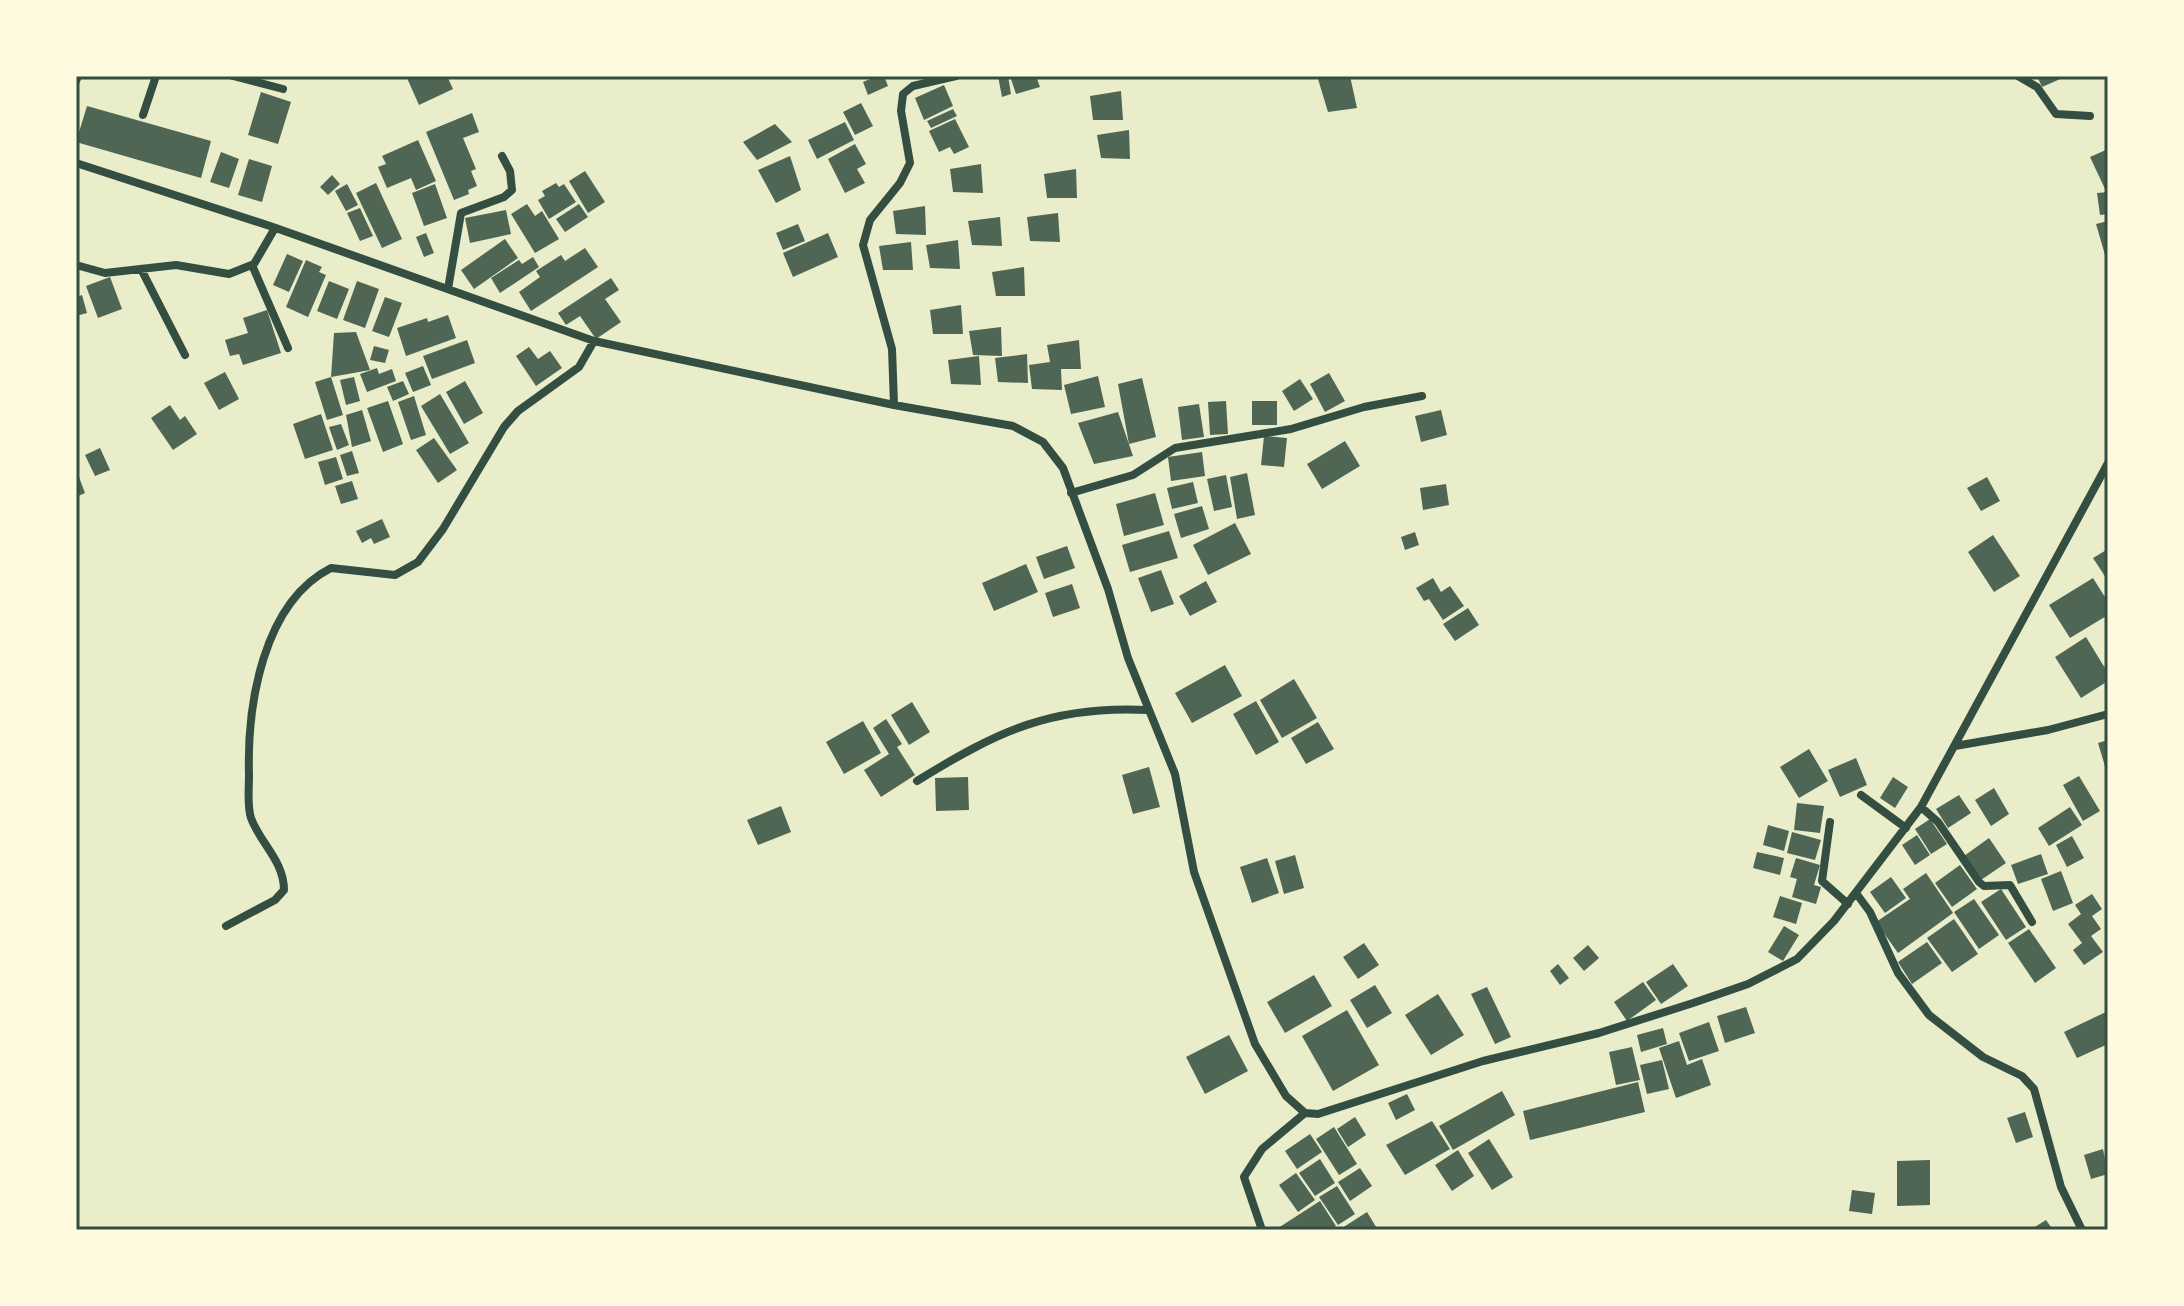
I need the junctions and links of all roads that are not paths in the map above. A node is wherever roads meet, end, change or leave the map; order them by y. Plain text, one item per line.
1 (156, 76) edge
2 (233, 76) edge
3 (956, 76) edge
4 (2018, 76) edge
5 (283, 89) dead end
6 (143, 115) dead end
7 (2090, 116) dead end
8 (502, 156) dead end
9 (76, 163) edge
10 (275, 228) junction
11 (76, 265) edge
12 (252, 265) junction
13 (141, 269) junction
14 (448, 289) junction
15 (594, 341) junction
16 (288, 348) dead end
17 (185, 355) dead end
18 (1422, 396) dead end
19 (894, 405) junction
20 (2108, 463) edge
21 (1071, 493) junction
22 (1148, 710) junction
23 (2108, 714) edge
24 (1955, 746) junction
25 (917, 781) dead end
26 (1861, 795) dead end
27 (1921, 807) junction
28 (1830, 822) dead end
29 (1906, 828) junction
30 (1856, 893) junction
31 (1848, 904) junction
32 (2032, 922) dead end
33 (226, 926) dead end
34 (1305, 1113) junction
35 (1262, 1230) edge
36 (2082, 1230) edge

1 - 6 street
2 - 5 street
3 - 19 street
4 - 7 street
8 - 14 street
9 - 10 street
10 - 12 street
10 - 14 street
11 - 13 street
12 - 13 street
12 - 16 street
13 - 17 street
14 - 15 street
15 - 19 street
15 - 33 street
18 - 21 street
19 - 21 street
20 - 24 street
21 - 22 street
22 - 25 street
22 - 34 street
23 - 24 street
24 - 27 street
26 - 29 street
27 - 29 street
27 - 32 street
28 - 31 street
29 - 30 street
30 - 31 street
30 - 36 street
31 - 34 street
34 - 35 street

